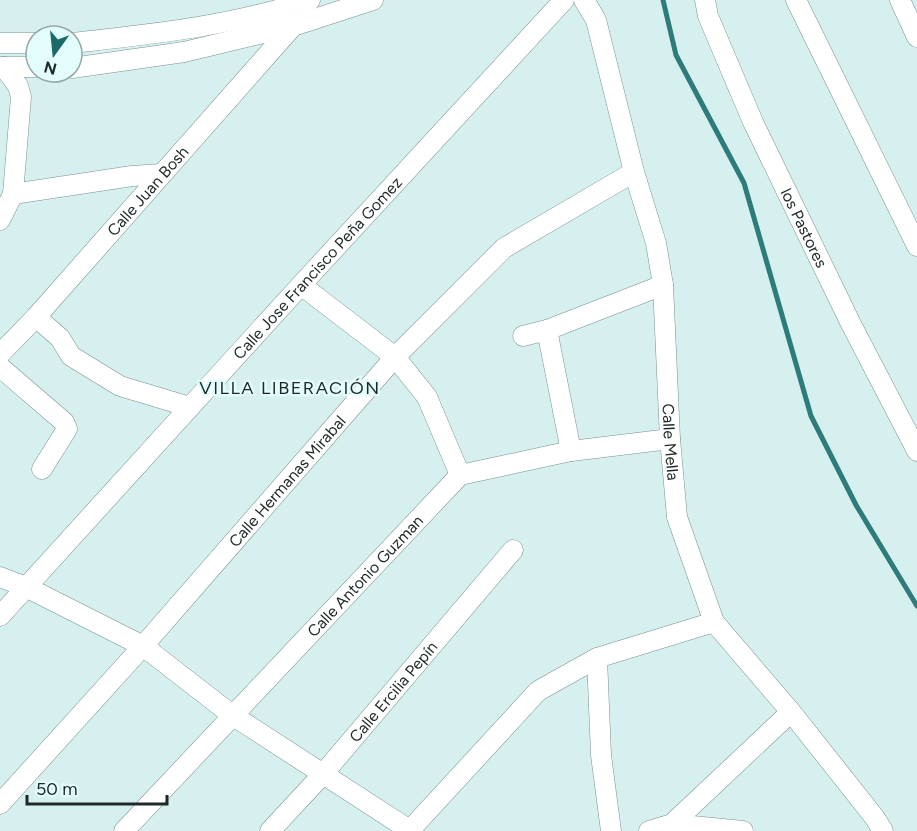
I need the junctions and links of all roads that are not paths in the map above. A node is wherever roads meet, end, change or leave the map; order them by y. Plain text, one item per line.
1 (310, 0) edge
2 (373, 0) edge
3 (564, 0) edge
4 (584, 0) edge
5 (705, 0) edge
6 (796, 0) edge
7 (900, 0) edge
8 (293, 26) junction
9 (917, 37) edge
10 (84, 42) edge
11 (0, 43) edge
12 (24, 43) edge
13 (84, 66) edge
14 (2, 67) edge
15 (24, 67) edge
16 (634, 172) junction
17 (162, 174) junction
18 (13, 194) junction
19 (0, 220) edge
20 (917, 246) edge
21 (301, 285) junction
22 (663, 285) junction
23 (36, 317) junction
24 (547, 330) junction
25 (523, 336) dead end
26 (0, 354) edge
27 (395, 357) junction
28 (0, 367) edge
29 (190, 407) junction
30 (670, 439) junction
31 (571, 451) junction
32 (917, 451) edge
33 (42, 469) dead end
34 (460, 475) junction
35 (513, 550) dead end
36 (0, 578) edge
37 (26, 587) junction
38 (0, 616) edge
39 (714, 622) junction
40 (143, 646) junction
41 (597, 658) junction
42 (791, 712) junction
43 (232, 715) junction
44 (323, 774) junction
45 (0, 804) edge
46 (672, 827) edge
47 (410, 830) edge
48 (124, 831) edge
49 (270, 831) edge
50 (611, 831) edge
51 (649, 831) edge
52 (743, 831) edge
53 (882, 831) edge

1 - 10 street
2 - 8 street
3 - 21 street, Calle Jose Francisco Peña Gomez
4 - 16 street, Calle Mella
5 - 32 street, los Pastores
6 - 20 street
7 - 9 street
8 - 13 street
8 - 17 street, Calle Juan Bosh
11 - 12 street
14 - 15 street
14 - 18 street
16 - 22 street, Calle Mella
16 - 27 street, Calle Hermanas Mirabal
17 - 18 street
17 - 23 street, Calle Juan Bosh
18 - 19 street
21 - 27 street
21 - 29 street, Calle Jose Francisco Peña Gomez
22 - 24 street
22 - 30 street, Calle Mella
23 - 26 street, Calle Juan Bosh
23 - 29 street
24 - 25 street
24 - 31 street
27 - 34 street
27 - 40 street, Calle Hermanas Mirabal
28 - 33 street
29 - 37 street, Calle Jose Francisco Peña Gomez
30 - 31 street
30 - 39 street, Calle Mella
31 - 34 street
34 - 43 street, Calle Antonio Guzman
35 - 44 street, Calle Ercilia Pepín
36 - 37 street
37 - 38 street, Calle Jose Francisco Peña Gomez
37 - 40 street
39 - 41 street
39 - 42 street, Calle Mella
40 - 43 street
40 - 45 street, Calle Hermanas Mirabal
41 - 47 street
41 - 50 street
42 - 46 street
42 - 53 street, Calle Mella
43 - 44 street
43 - 48 street, Calle Antonio Guzman
44 - 47 street
44 - 49 street, Calle Ercilia Pepín
46 - 51 street
46 - 52 street

